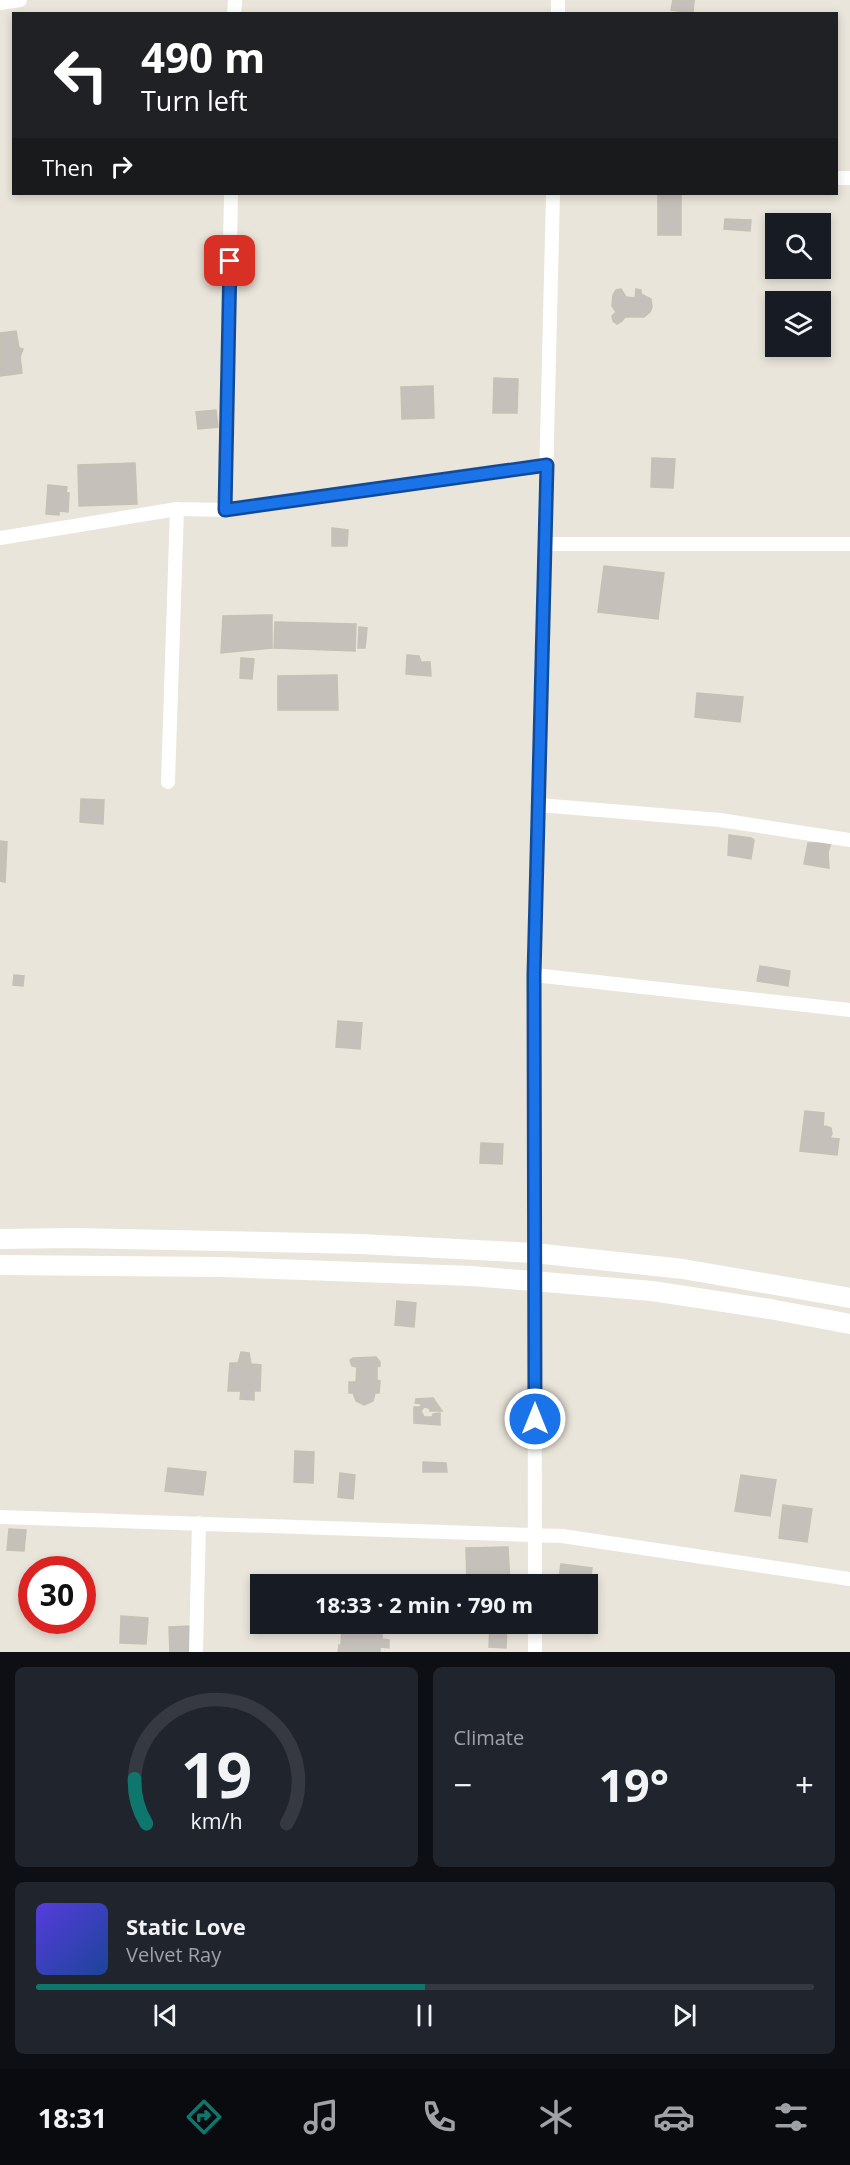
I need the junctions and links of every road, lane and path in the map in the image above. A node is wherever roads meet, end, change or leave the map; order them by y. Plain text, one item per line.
1 (20, 0) edge
2 (0, 3) edge
3 (231, 195) edge
4 (553, 195) edge
5 (547, 465) junction
6 (177, 509) junction
7 (225, 510) junction
8 (0, 538) edge
9 (545, 544) junction
10 (850, 544) edge
11 (168, 782) dead end
12 (539, 805) junction
13 (850, 840) edge
14 (534, 975) junction
15 (850, 1010) edge
16 (0, 1239) edge
17 (534, 1253) junction
18 (0, 1265) edge
19 (534, 1280) junction
20 (850, 1298) edge
21 (850, 1324) edge
22 (0, 1517) edge
23 (199, 1523) junction
24 (535, 1535) junction
25 (535, 1574) edge
26 (850, 1579) edge
27 (535, 1634) edge
28 (196, 1652) edge
29 (535, 1652) edge

1 - 2 street
3 - 7 street
4 - 5 street
5 - 7 street
5 - 9 street
6 - 7 street
6 - 8 street
6 - 11 street
9 - 10 street
9 - 12 street
12 - 13 street
12 - 14 street
14 - 15 street
14 - 17 street
16 - 17 main road
17 - 19 street
17 - 20 main road
18 - 19 main road
19 - 21 main road
19 - 24 street
22 - 23 street
23 - 24 street
23 - 28 street
24 - 25 street
24 - 26 street
27 - 29 street

